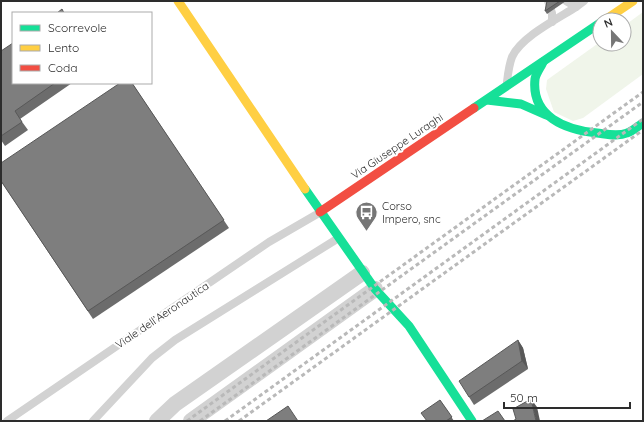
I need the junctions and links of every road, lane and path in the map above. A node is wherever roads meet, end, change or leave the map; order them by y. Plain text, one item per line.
1 (178, 1) edge
2 (548, 1) edge
3 (566, 1) edge
4 (584, 1) edge
5 (632, 1) edge
6 (576, 7) junction
7 (616, 12) edge
8 (552, 22) junction
9 (592, 28) edge
10 (543, 62) junction
11 (506, 87) junction
12 (487, 100) junction
13 (546, 115) junction
14 (643, 123) edge
15 (638, 129) edge
16 (320, 212) junction
17 (338, 238) junction
18 (362, 273) junction
19 (374, 289) junction
20 (175, 404) junction
21 (7, 421) edge
22 (93, 421) edge
23 (157, 421) edge
24 (184, 421) edge
25 (191, 421) edge
26 (472, 421) edge

1 - 16 street
2 - 8 lane
3 - 6 lane
4 - 6 lane
5 - 7 street
6 - 8 lane
8 - 11 lane
9 - 10 street, Via Giuseppe Luraghi
10 - 11 street, Via Giuseppe Luraghi
10 - 13 street
11 - 12 street, Via Giuseppe Luraghi
12 - 13 street
12 - 16 street, Via Giuseppe Luraghi
13 - 15 street
14 - 15 street
16 - 17 street
16 - 21 lane, Viale dell’Aeronautica
17 - 18 street
17 - 22 lane
18 - 19 street
18 - 20 street
19 - 25 street
19 - 26 street
20 - 23 street
20 - 24 street

